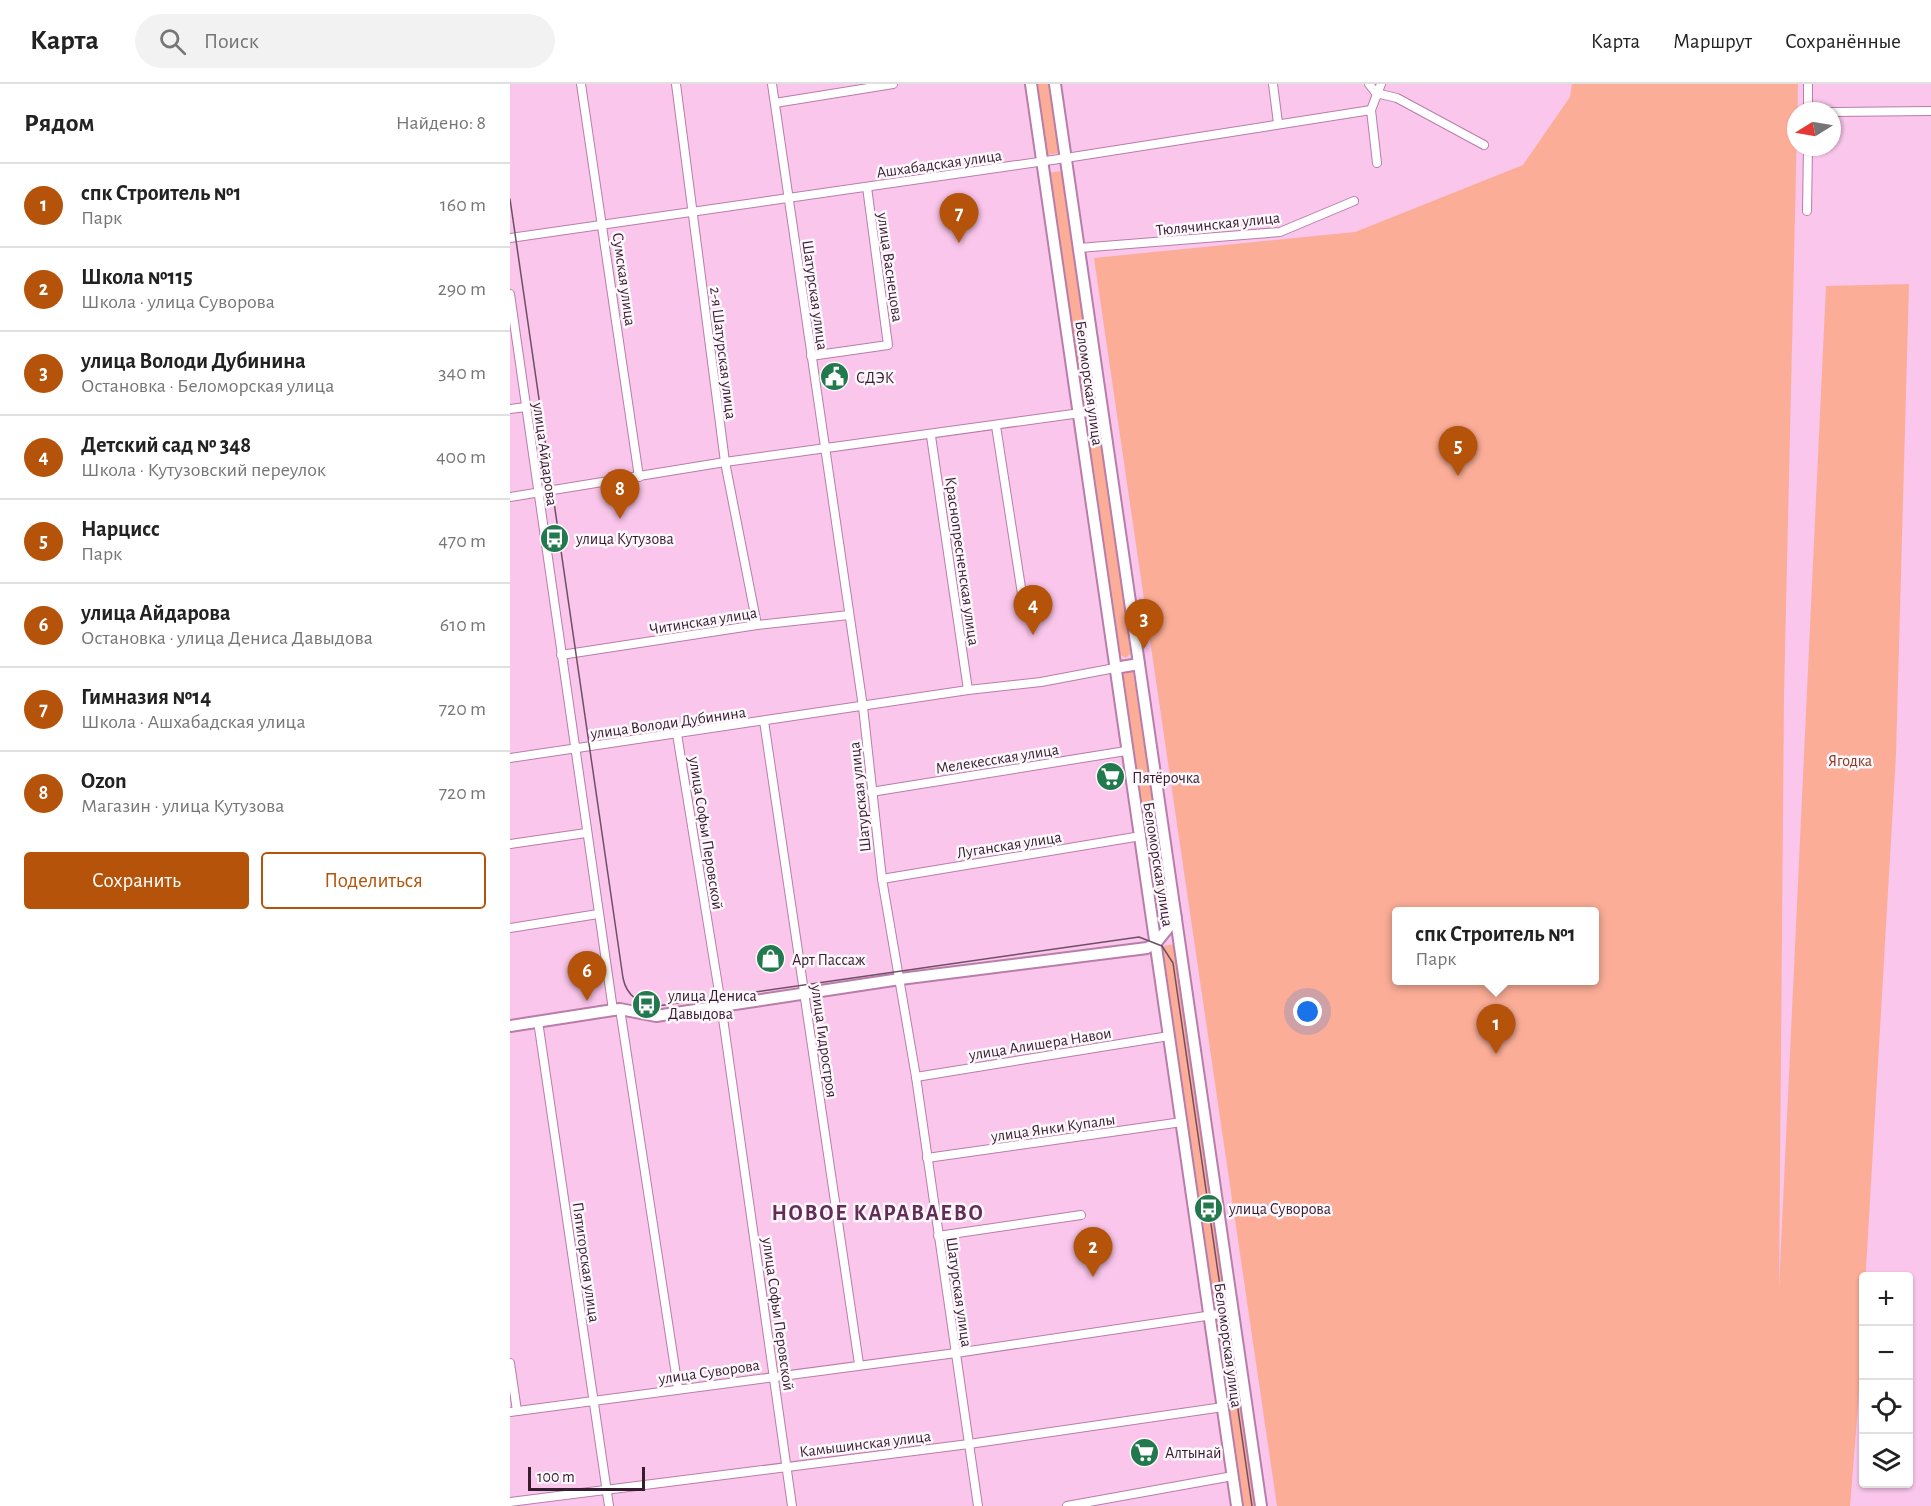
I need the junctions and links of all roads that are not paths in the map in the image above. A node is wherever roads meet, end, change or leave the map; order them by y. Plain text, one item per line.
1 (581, 84) edge
2 (676, 84) edge
3 (772, 84) edge
4 (893, 84) edge
5 (1031, 84) edge
6 (1055, 84) edge
7 (1274, 84) edge
8 (1370, 84) edge
9 (1381, 84) edge
10 (1808, 84) edge
11 (1376, 93) junction
12 (775, 102) junction
13 (1808, 102) edge
14 (1371, 110) junction
15 (1931, 111) edge
16 (1841, 112) edge
17 (1278, 123) junction
18 (1484, 145) dead end
19 (1808, 156) edge
20 (1066, 158) junction
21 (1042, 162) junction
22 (1377, 163) dead end
23 (867, 187) junction
24 (788, 198) junction
25 (1354, 201) dead end
26 (693, 211) junction
27 (1807, 211) dead end
28 (603, 224) junction
29 (510, 238) edge
30 (1079, 248) junction
31 (510, 294) edge
32 (512, 325) edge
33 (811, 357) junction
34 (526, 407) junction
35 (510, 409) edge
36 (1102, 410) junction
37 (1079, 413) junction
38 (996, 426) junction
39 (931, 435) junction
40 (824, 449) junction
41 (724, 462) junction
42 (639, 477) junction
43 (538, 492) junction
44 (510, 497) edge
45 (1022, 594) dead end
46 (849, 615) junction
47 (757, 625) junction
48 (561, 655) junction
49 (1139, 664) junction
50 (1115, 668) junction
51 (968, 690) junction
52 (863, 707) junction
53 (764, 721) junction
54 (677, 734) junction
55 (574, 748) junction
56 (1126, 751) junction
57 (510, 758) edge
58 (871, 792) junction
59 (586, 833) junction
60 (1140, 836) junction
61 (510, 844) edge
62 (882, 879) junction
63 (598, 914) junction
64 (1176, 918) junction
65 (510, 928) edge
66 (1156, 943) junction
67 (900, 979) junction
68 (804, 993) junction
69 (721, 1004) junction
70 (617, 1010) junction
71 (538, 1022) junction
72 (510, 1026) edge
73 (1169, 1036) junction
74 (916, 1077) junction
75 (1182, 1122) junction
76 (927, 1158) junction
77 (1081, 1215) dead end
78 (938, 1236) junction
79 (1233, 1312) junction
80 (1210, 1315) junction
81 (956, 1353) junction
82 (510, 1363) edge
83 (859, 1364) junction
84 (774, 1375) junction
85 (678, 1389) junction
86 (594, 1400) junction
87 (1223, 1407) junction
88 (514, 1412) edge
89 (969, 1444) junction
90 (787, 1466) junction
91 (1233, 1476) junction
92 (606, 1488) junction
93 (510, 1502) edge
94 (609, 1506) edge
95 (792, 1506) edge
96 (978, 1506) edge
97 (1067, 1506) edge
98 (1237, 1506) edge
99 (1261, 1506) edge

1 - 28 street, Сумская улица
2 - 26 street, 2-я Шатурская улица
3 - 12 street, Шатурская улица
4 - 12 street
5 - 21 main road, Беломорская улица
6 - 20 main road, Беломорская улица
7 - 17 street
8 - 11 street
9 - 11 street
10 - 13 street
11 - 14 street
11 - 18 street
12 - 24 street, Шатурская улица
14 - 17 street, Ашхабадская улица
14 - 22 street
15 - 16 street
17 - 20 street, Ашхабадская улица
19 - 27 street
20 - 21 street, Ашхабадская улица
20 - 30 main road, Беломорская улица
21 - 23 street, Ашхабадская улица
21 - 37 main road, Беломорская улица
23 - 24 street, Ашхабадская улица
23 - 33 street, улица Васнецова
24 - 26 street, Ашхабадская улица
24 - 33 street, Шатурская улица
25 - 30 street, Тюлячинская улица
26 - 28 street, Ашхабадская улица
26 - 41 street, 2-я Шатурская улица
28 - 29 street, Ашхабадская улица
28 - 42 street, Сумская улица
30 - 36 main road, Беломорская улица
31 - 32 street, улица Айдарова
32 - 34 street, улица Айдарова
33 - 40 street, Шатурская улица
34 - 35 street
34 - 43 street, улица Айдарова
36 - 37 street
36 - 49 main road, Беломорская улица
37 - 38 street
37 - 50 main road, Беломорская улица
38 - 39 street
38 - 45 street
39 - 40 street
39 - 51 street, Краснопресненская улица
40 - 41 street
40 - 46 street, Шатурская улица
41 - 42 street
41 - 47 street, 2-я Шатурская улица
42 - 43 street
43 - 44 street
43 - 48 street, улица Айдарова
46 - 47 street, Читинская улица
46 - 52 street, Шатурская улица
47 - 48 street, Читинская улица
48 - 55 street, улица Айдарова
49 - 50 main road
49 - 64 main road, Беломорская улица
50 - 51 street, улица Володи Дубинина
50 - 56 main road, Беломорская улица
51 - 52 street, улица Володи Дубинина
52 - 53 street, улица Володи Дубинина
52 - 58 street, Шатурская улица
53 - 54 street, улица Володи Дубинина
53 - 68 street, улица Гидростроя
54 - 55 street, улица Володи Дубинина
54 - 69 street, улица Софьи Перовской
55 - 57 street, улица Володи Дубинина
55 - 59 street, улица Айдарова
56 - 58 street, Мелекесская улица
56 - 60 main road, Беломорская улица
58 - 62 street, Шатурская улица
59 - 61 street
59 - 63 street, улица Айдарова
60 - 62 street, Луганская улица
60 - 66 main road, Беломорская улица
62 - 67 street, Шатурская улица
63 - 65 street
63 - 70 street, улица Айдарова
64 - 66 main road
64 - 79 main road, Беломорская улица
66 - 67 main road
66 - 73 main road, Беломорская улица
67 - 68 main road
67 - 74 street, Шатурская улица
68 - 69 main road
68 - 83 street, улица Гидростроя
69 - 70 main road
69 - 84 street, улица Софьи Перовской
70 - 71 main road
70 - 85 street, улица Айдарова
71 - 72 main road
71 - 86 street, Пятигорская улица
73 - 74 street, улица Алишера Навои
73 - 75 main road, Беломорская улица
74 - 76 street, Шатурская улица
75 - 76 street, улица Янки Купалы
75 - 80 main road, Беломорская улица
76 - 78 street, Шатурская улица
77 - 78 street
78 - 81 street, Шатурская улица
79 - 80 street, улица Суворова
79 - 99 main road, Беломорская улица
80 - 81 street, улица Суворова
80 - 87 main road, Беломорская улица
81 - 83 street, улица Суворова
81 - 89 street, Шатурская улица
82 - 88 street
83 - 84 street, улица Суворова
84 - 85 street, улица Суворова
84 - 90 street, улица Софьи Перовской
85 - 86 street, улица Суворова
86 - 88 street, улица Суворова
86 - 92 street, Пятигорская улица
87 - 89 street, Камышинская улица
87 - 91 main road, Беломорская улица
89 - 90 street, Камышинская улица
89 - 96 street, Шатурская улица
90 - 92 street, Камышинская улица
90 - 95 street, улица Софьи Перовской
91 - 97 street
91 - 98 main road, Беломорская улица
92 - 93 street, Камышинская улица
92 - 94 street, Пятигорская улица

